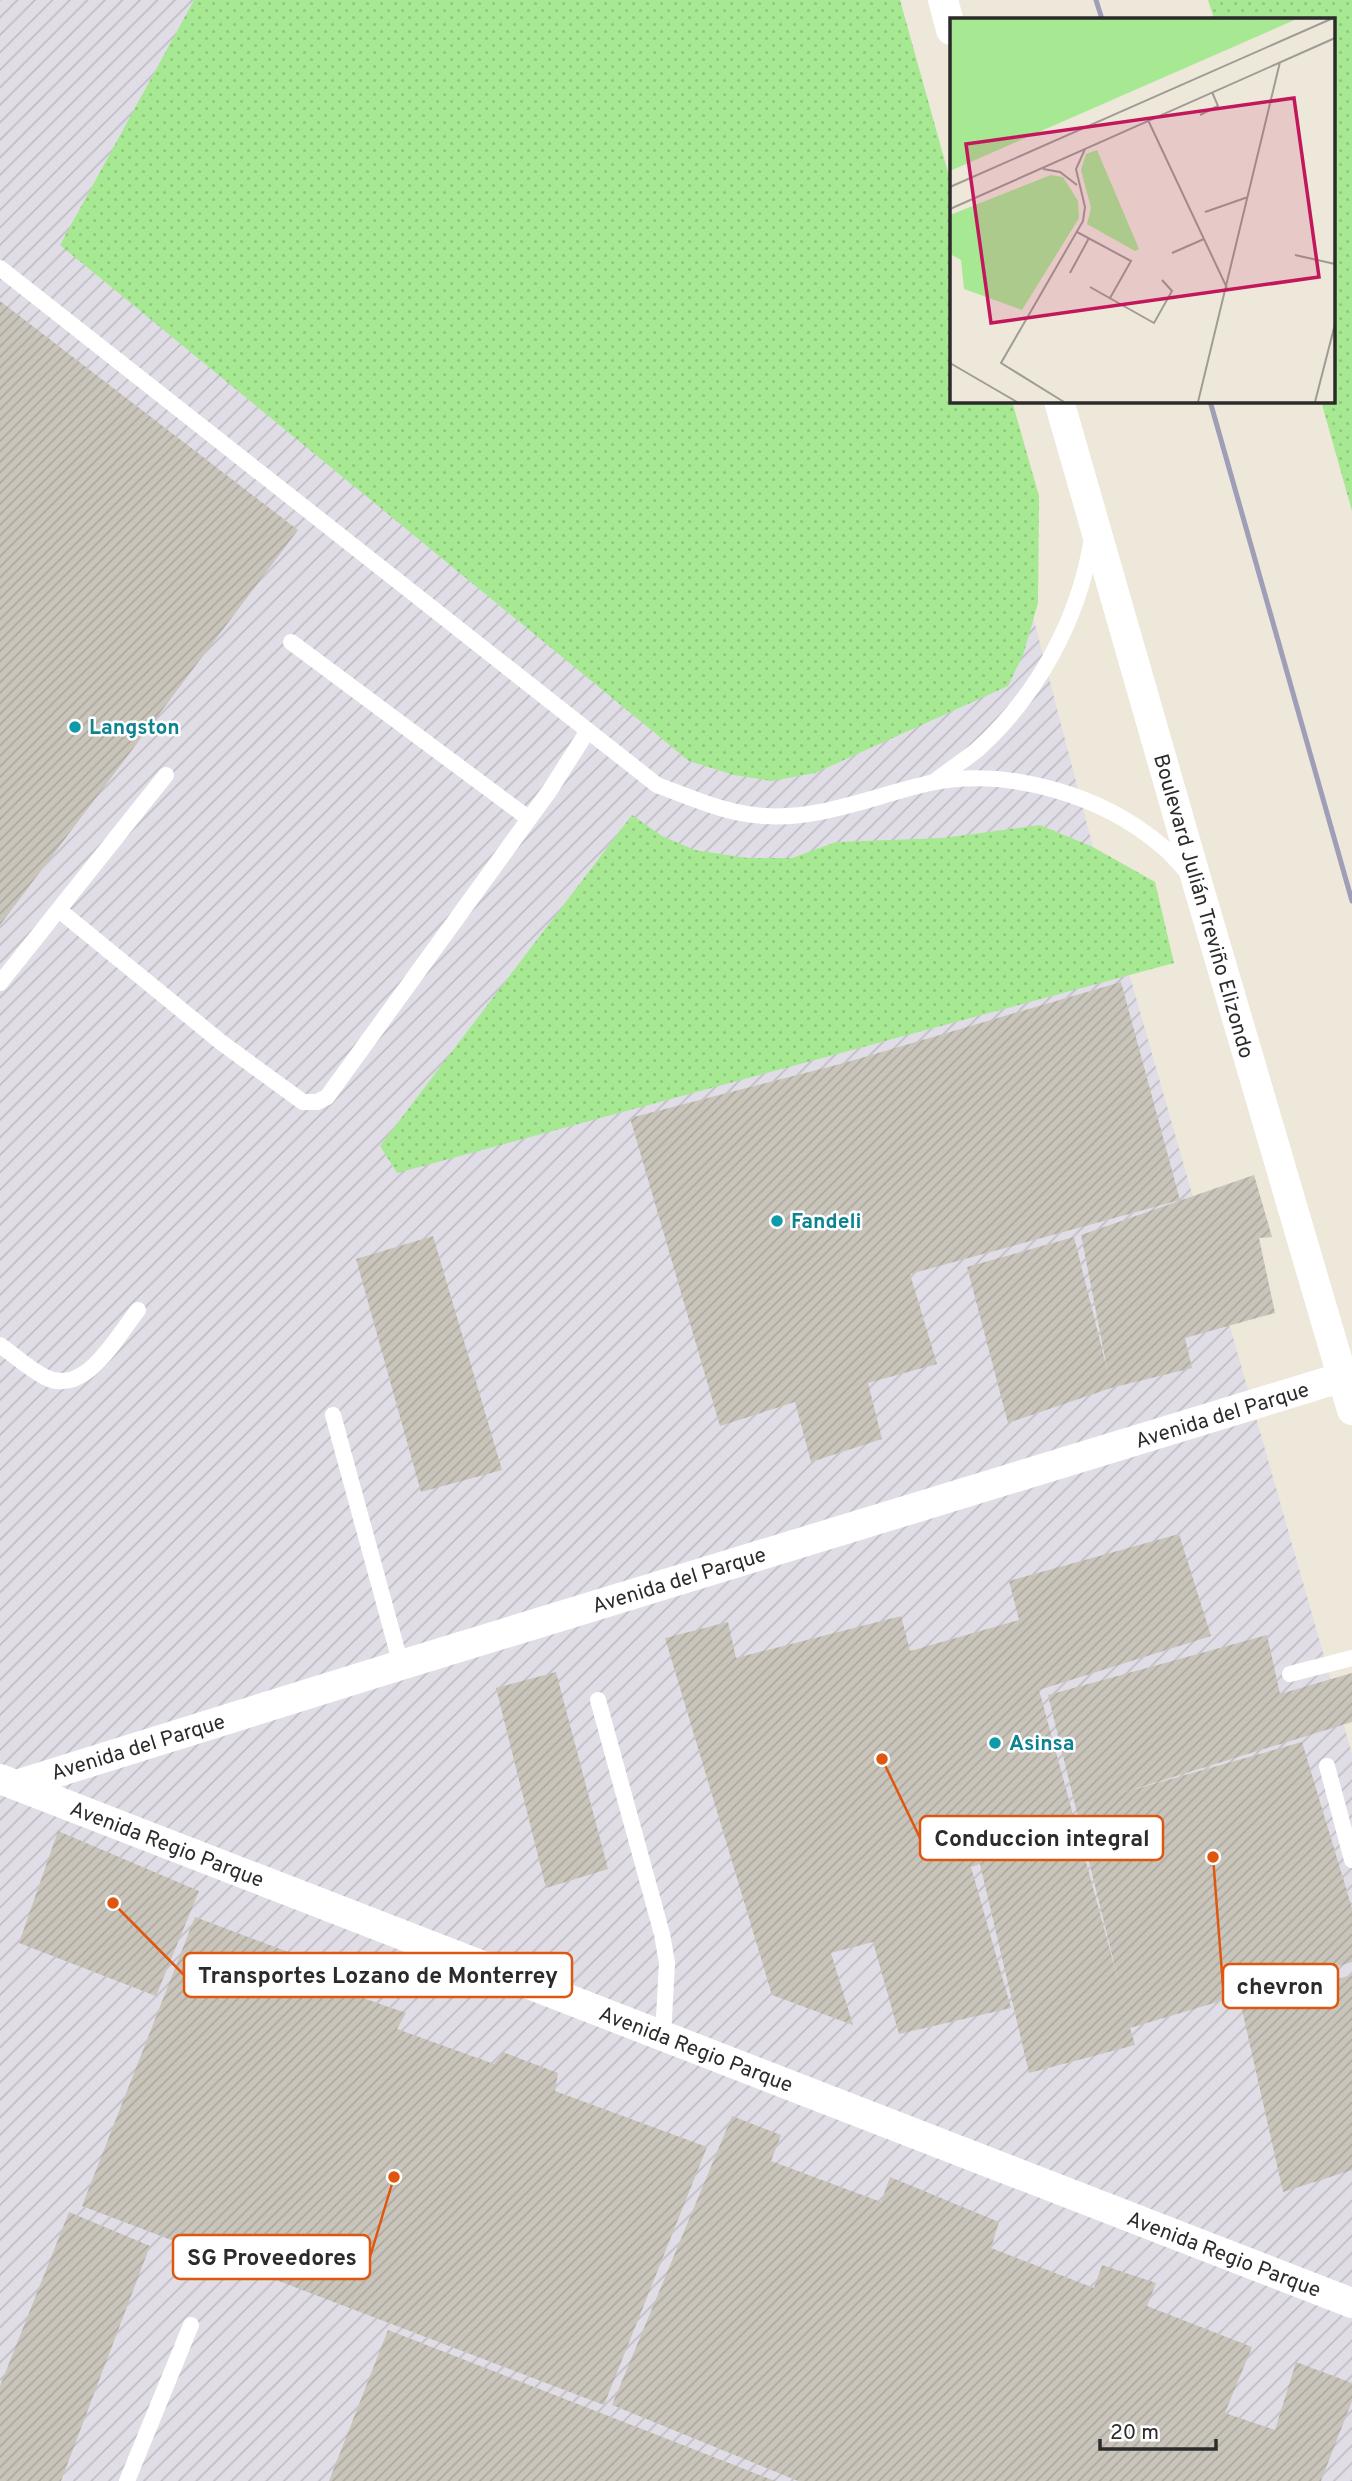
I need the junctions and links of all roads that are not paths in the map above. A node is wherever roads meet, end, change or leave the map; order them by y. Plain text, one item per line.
1 (943, 0) edge
2 (950, 26) edge
3 (0, 268) edge
4 (1059, 402) edge
5 (1094, 522) junction
6 (291, 642) dead end
7 (587, 732) junction
8 (166, 775) dead end
9 (933, 783) junction
10 (528, 818) junction
11 (1197, 882) junction
12 (59, 910) junction
13 (0, 983) edge
14 (138, 1310) dead end
15 (0, 1345) edge
16 (1343, 1377) junction
17 (1352, 1410) edge
18 (333, 1415) dead end
19 (1352, 1658) edge
20 (401, 1665) junction
21 (1290, 1674) dead end
22 (598, 1700) dead end
23 (1326, 1766) dead end
24 (8, 1782) edge
25 (1352, 1860) edge
26 (663, 2036) junction
27 (1352, 2303) edge
28 (191, 2325) dead end
29 (127, 2481) edge

1 - 2 street
3 - 7 lane
4 - 5 street, Boulevard Julián Treviño Elizondo
5 - 9 lane
5 - 11 street, Boulevard Julián Treviño Elizondo
6 - 10 lane
7 - 9 lane
7 - 10 lane
8 - 12 lane
9 - 11 lane
10 - 12 lane
11 - 16 street, Boulevard Julián Treviño Elizondo
12 - 13 lane
14 - 15 lane
16 - 17 street, Boulevard Julián Treviño Elizondo
16 - 20 street, Avenida del Parque
18 - 20 lane
19 - 21 lane
20 - 24 street, Avenida del Parque
22 - 26 lane
23 - 25 lane
24 - 26 street, Avenida Regio Parque
26 - 27 street, Avenida Regio Parque
28 - 29 lane

